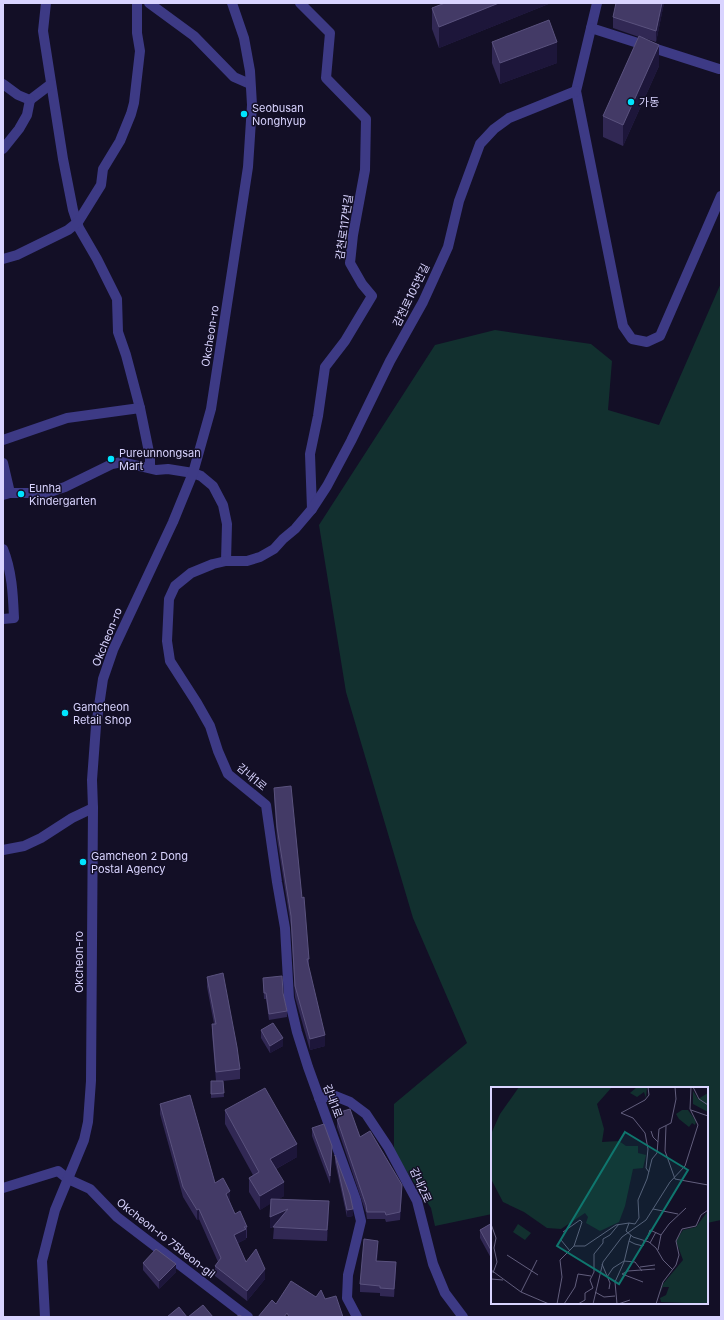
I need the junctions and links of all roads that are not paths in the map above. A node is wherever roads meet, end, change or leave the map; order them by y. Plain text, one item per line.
1 (46, 3) edge
2 (136, 3) edge
3 (149, 3) edge
4 (232, 3) edge
5 (300, 3) edge
6 (597, 3) edge
7 (591, 28) junction
8 (719, 69) dead end
9 (3, 84) edge
10 (51, 84) junction
11 (250, 84) junction
12 (576, 91) junction
13 (30, 100) junction
14 (3, 148) edge
15 (721, 196) edge
16 (78, 222) junction
17 (3, 259) edge
18 (140, 408) junction
19 (3, 440) edge
20 (3, 463) edge
21 (150, 468) junction
22 (193, 473) junction
23 (7, 494) edge
24 (312, 509) junction
25 (3, 549) edge
26 (226, 561) junction
27 (3, 619) edge
28 (93, 808) junction
29 (3, 850) edge
30 (319, 1098) junction
31 (68, 1179) junction
32 (3, 1188) edge
33 (46, 1317) edge
34 (248, 1317) edge
35 (357, 1317) edge
36 (463, 1317) edge

1 - 10 street
2 - 16 street
3 - 11 street
4 - 11 street, Okcheon-ro
5 - 24 street, 감천로117번길
6 - 7 street
7 - 8 street
7 - 12 street
9 - 13 street
10 - 13 street
10 - 16 street
11 - 22 street, Okcheon-ro
12 - 15 street
12 - 24 street, 감천로105번길
13 - 14 street
16 - 17 street
16 - 18 street
18 - 19 street
18 - 21 street
20 - 23 street
21 - 22 street
21 - 23 street
22 - 26 street
22 - 28 street, Okcheon-ro
24 - 26 street, 감천로105번길
25 - 27 street
26 - 30 street, 감내1로
28 - 29 street
28 - 31 street, Okcheon-ro
30 - 35 street, 감내1로
30 - 36 street, 감내2로
31 - 32 street, Okcheon-ro 75beon-gil
31 - 33 street, Okcheon-ro
31 - 34 street, Okcheon-ro 75beon-gil

